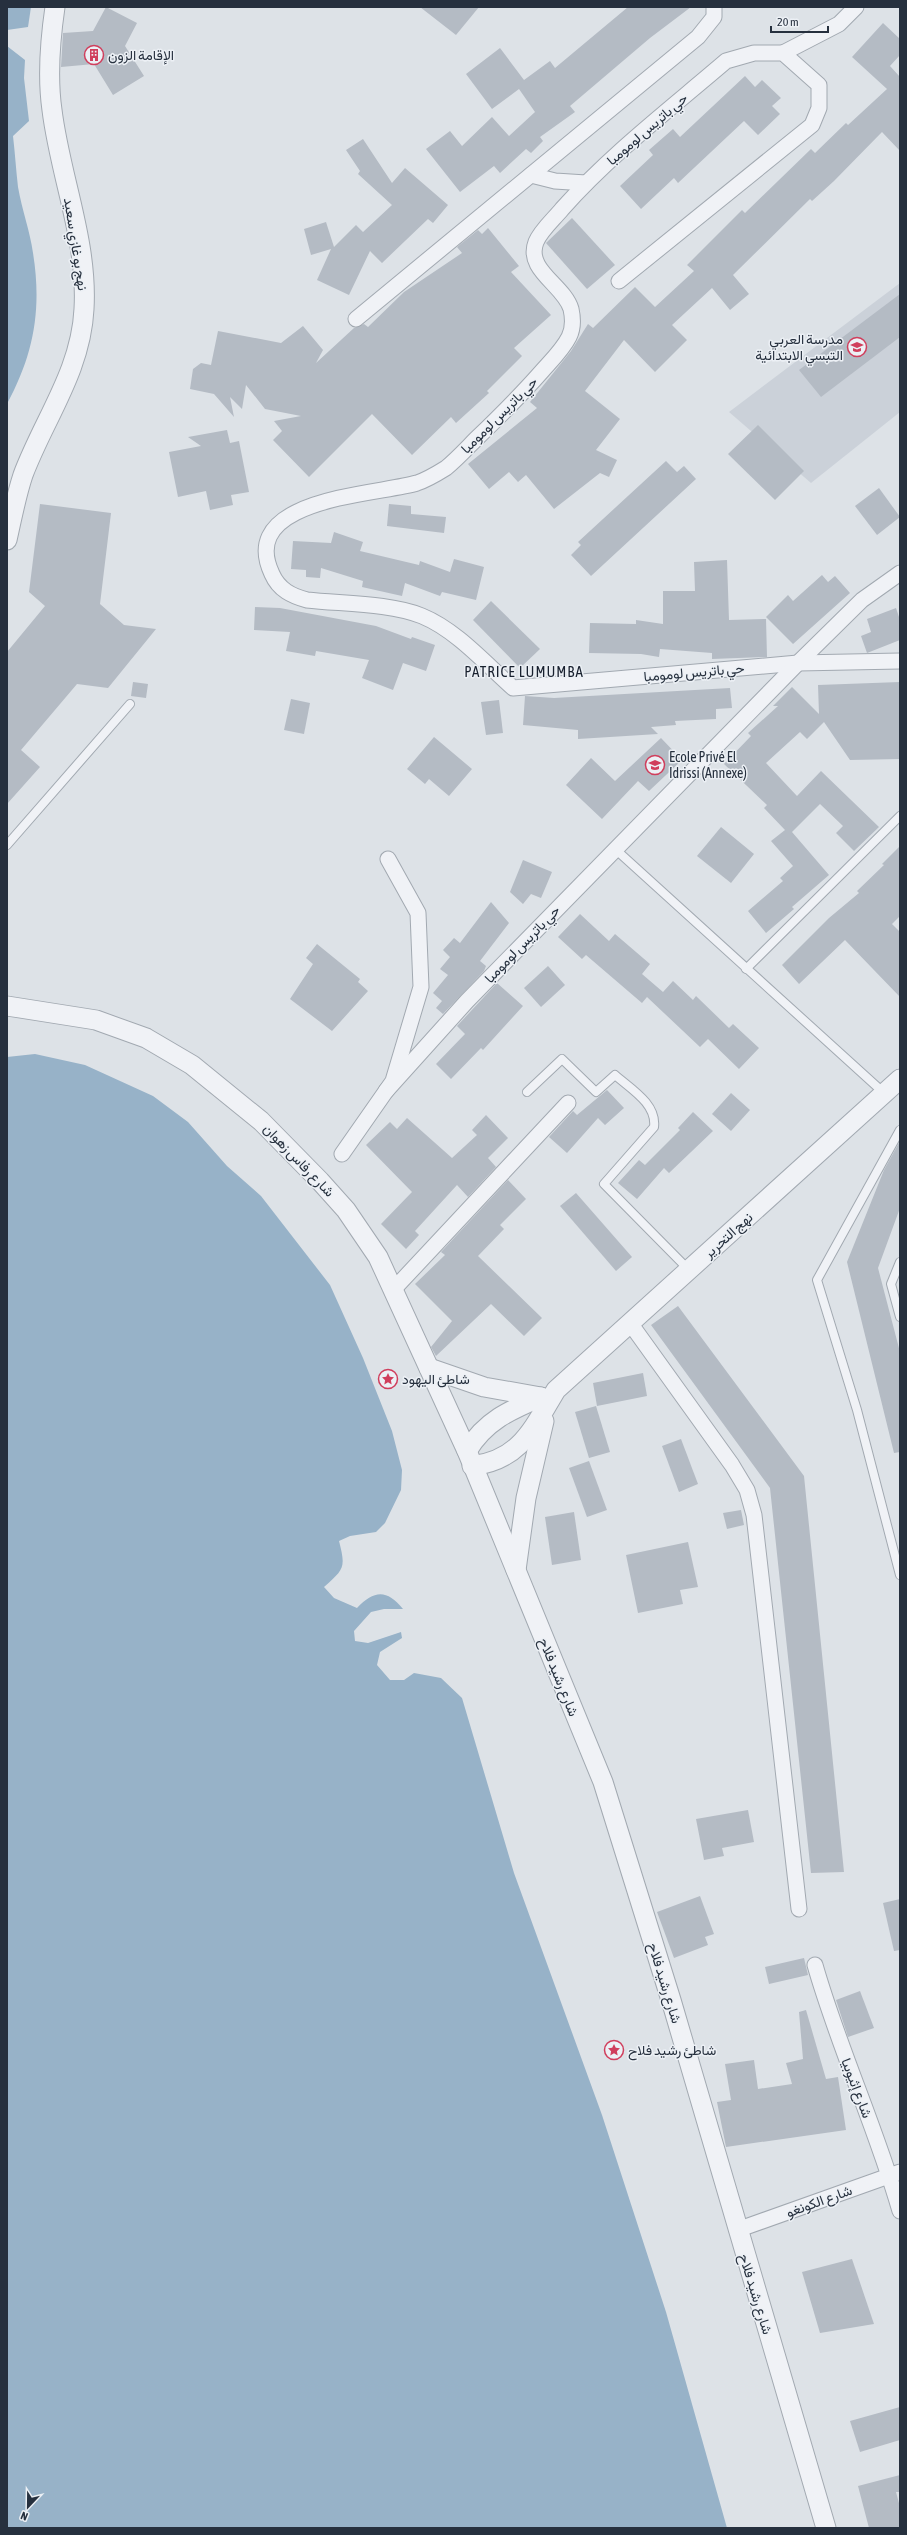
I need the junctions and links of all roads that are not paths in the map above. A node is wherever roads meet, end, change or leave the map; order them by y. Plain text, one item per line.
1 (55, 7) edge
2 (714, 7) edge
3 (856, 7) edge
4 (783, 53) junction
5 (531, 175) junction
6 (586, 183) junction
7 (619, 281) dead end
8 (356, 319) dead end
9 (7, 540) edge
10 (900, 573) edge
11 (900, 661) edge
12 (798, 663) junction
13 (130, 704) dead end
14 (900, 816) edge
15 (7, 845) edge
16 (614, 848) junction
17 (388, 859) dead end
18 (746, 970) junction
19 (7, 1006) edge
20 (900, 1079) edge
21 (386, 1091) junction
22 (527, 1092) dead end
23 (884, 1093) junction
24 (568, 1103) dead end
25 (900, 1130) edge
26 (342, 1154) dead end
27 (900, 1263) edge
28 (689, 1270) junction
29 (394, 1289) junction
30 (900, 1317) edge
31 (630, 1323) junction
32 (429, 1368) junction
33 (549, 1396) junction
34 (470, 1458) junction
35 (516, 1571) junction
36 (900, 1575) edge
37 (799, 1909) dead end
38 (815, 1965) dead end
39 (895, 2174) edge
40 (900, 2211) edge
41 (737, 2230) junction
42 (826, 2528) edge

1 - 9 street, نهج بو غازي سعيد
2 - 5 street
3 - 4 street
4 - 6 street, حي باتريس لومومبا
4 - 7 street
5 - 6 street
5 - 8 street
6 - 12 street, حي باتريس لومومبا
10 - 12 street, حي باتريس لومومبا
11 - 12 street, حي باتريس لومومبا
12 - 16 street, حي باتريس لومومبا
13 - 15 lane
14 - 18 lane
16 - 18 lane
16 - 21 street, حي باتريس لومومبا
17 - 21 street, حي باتريس لومومبا
18 - 23 lane
19 - 29 street, شارع رفاس زهوان
20 - 23 street, نهج التحرير
21 - 26 street, حي باتريس لومومبا
22 - 28 lane
23 - 28 street, نهج التحرير
24 - 29 street
25 - 36 lane
27 - 30 lane
28 - 31 street, نهج التحرير
29 - 32 street, شارع رفاس زهوان
31 - 33 street, نهج التحرير
31 - 37 street
32 - 33 street
32 - 34 street, شارع رفاس زهوان
33 - 34 street, نهج التحرير
33 - 34 street, نهج التحرير
33 - 35 street
34 - 35 street, شارع رشيد فلاح
35 - 41 street, شارع رشيد فلاح
38 - 39 street, شارع إثيوبيا
39 - 40 street, شارع إثيوبيا
39 - 41 street, شارع الكونغو
41 - 42 street, شارع رشيد فلاح

